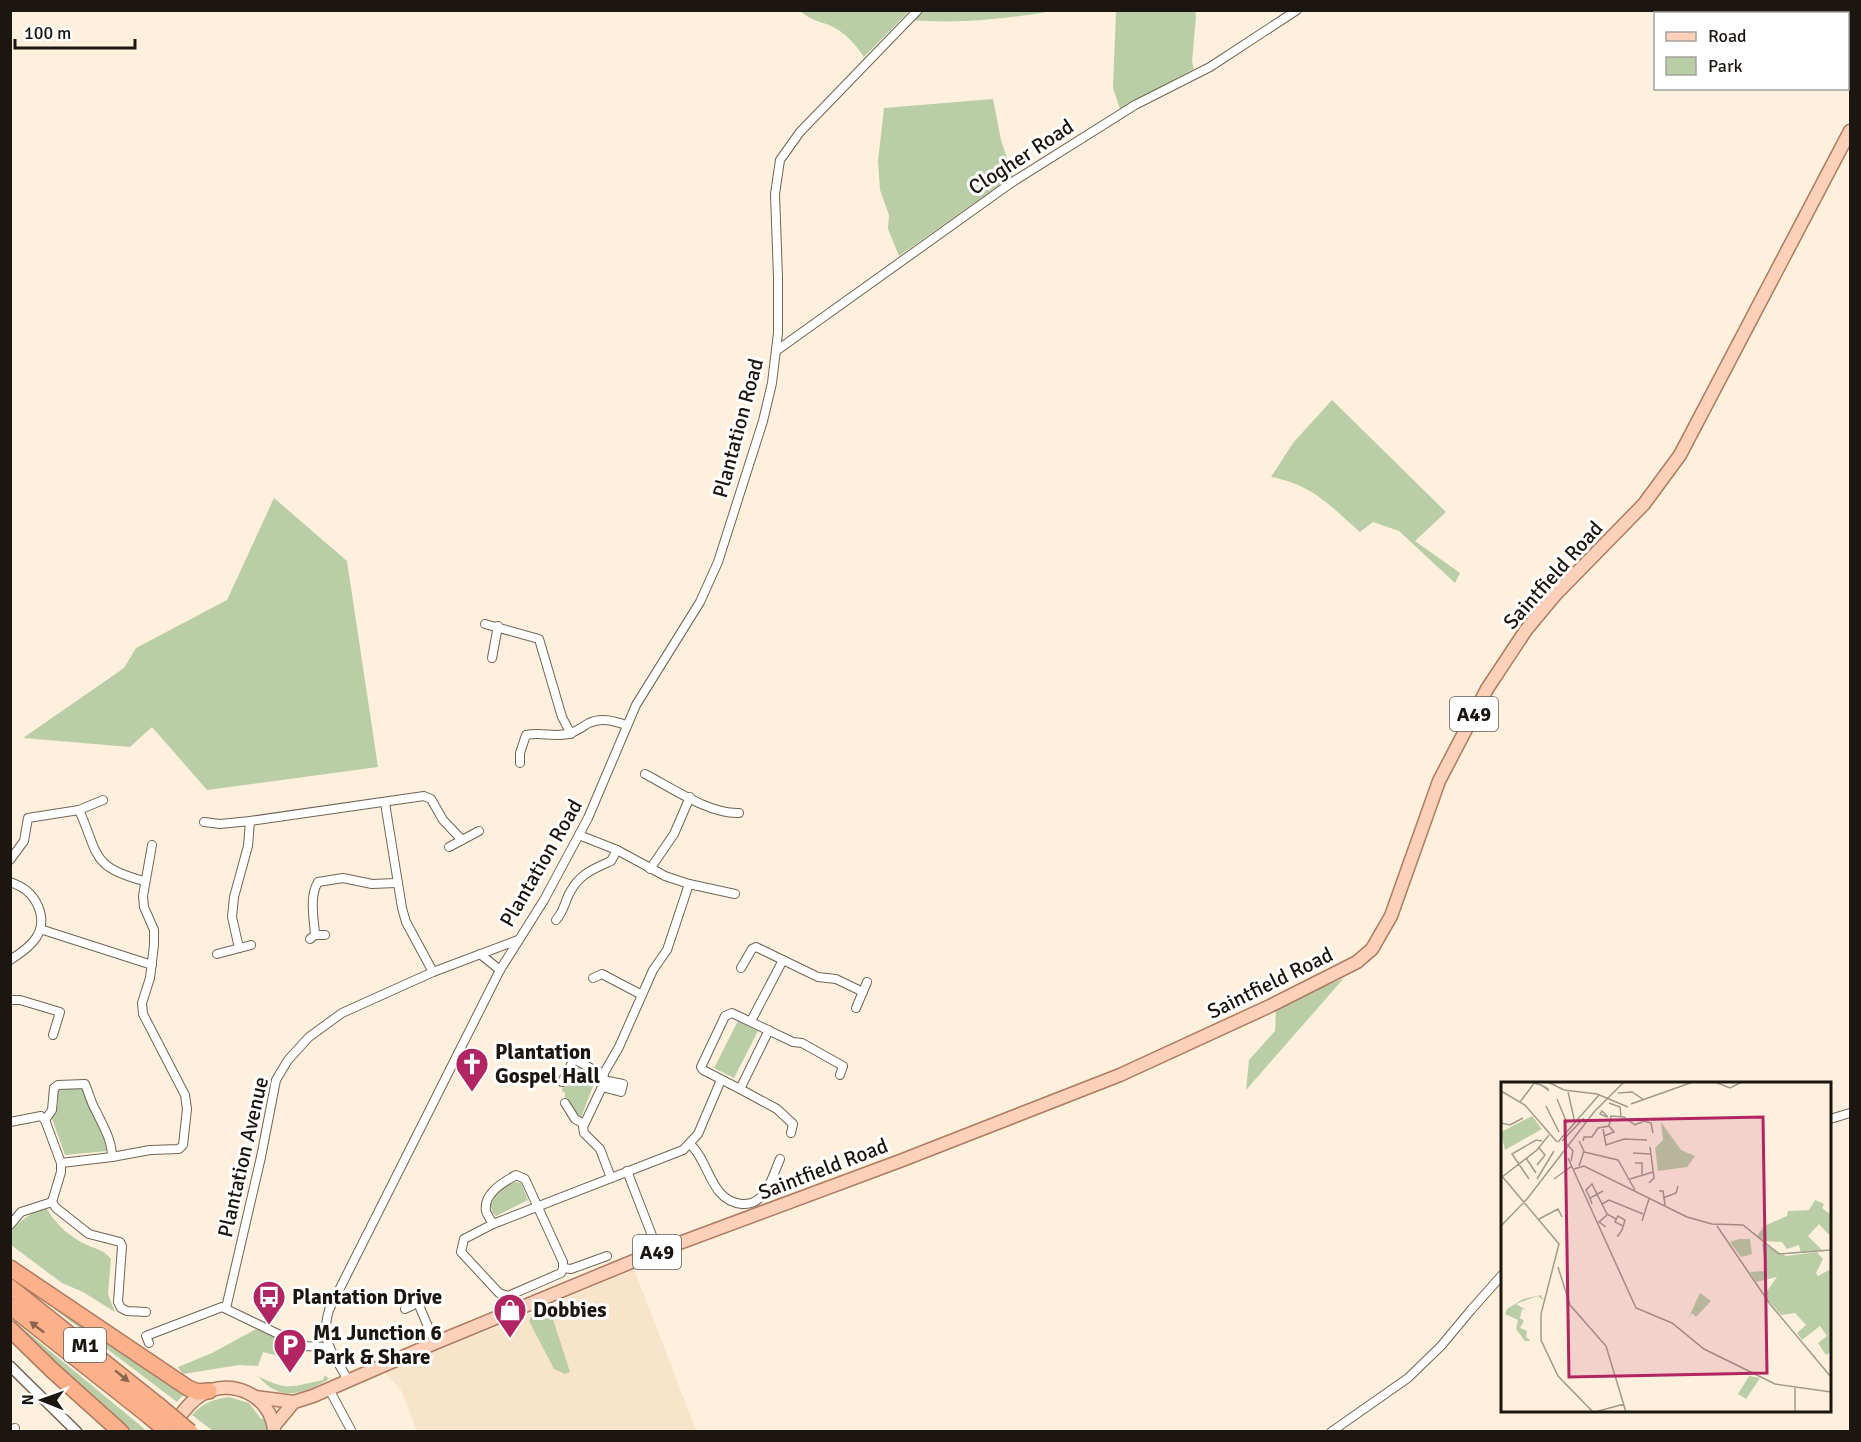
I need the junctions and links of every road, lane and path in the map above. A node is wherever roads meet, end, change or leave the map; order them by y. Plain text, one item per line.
1 (918, 10) edge
2 (1297, 10) edge
3 (1851, 131) edge
4 (777, 351) junction
5 (485, 624) dead end
6 (498, 626) junction
7 (492, 658) dead end
8 (626, 725) junction
9 (571, 734) junction
10 (520, 763) dead end
11 (645, 774) dead end
12 (690, 797) junction
13 (103, 800) dead end
14 (385, 803) junction
15 (79, 810) junction
16 (739, 813) dead end
17 (250, 821) junction
18 (204, 822) dead end
19 (479, 831) dead end
20 (579, 835) junction
21 (462, 840) junction
22 (152, 845) dead end
23 (449, 847) dead end
24 (617, 850) junction
25 (10, 860) edge
26 (650, 869) junction
27 (144, 881) junction
28 (10, 882) edge
29 (396, 883) junction
30 (689, 884) junction
31 (735, 894) dead end
32 (556, 920) dead end
33 (40, 929) junction
34 (325, 935) dead end
35 (518, 940) junction
36 (251, 945) dead end
37 (239, 948) junction
38 (217, 954) dead end
39 (480, 954) junction
40 (10, 960) edge
41 (783, 960) junction
42 (152, 965) junction
43 (741, 968) dead end
44 (500, 970) junction
45 (433, 972) junction
46 (599, 974) dead end
47 (867, 982) dead end
48 (863, 992) junction
49 (642, 995) junction
50 (10, 1000) edge
51 (856, 1008) dead end
52 (751, 1021) junction
53 (769, 1030) junction
54 (53, 1035) dead end
55 (840, 1075) dead end
56 (603, 1080) junction
57 (721, 1080) junction
58 (562, 1082) dead end
59 (740, 1089) junction
60 (565, 1102) dead end
61 (1851, 1113) edge
62 (1831, 1119) edge
63 (45, 1120) junction
64 (10, 1122) edge
65 (584, 1124) junction
66 (791, 1133) dead end
67 (690, 1144) junction
68 (112, 1157) junction
69 (780, 1159) dead end
70 (61, 1163) junction
71 (627, 1171) junction
72 (611, 1178) junction
73 (726, 1200) junction
74 (52, 1202) junction
75 (537, 1206) junction
76 (719, 1209) dead end
77 (493, 1224) junction
78 (10, 1225) edge
79 (658, 1251) junction
80 (606, 1256) dead end
81 (10, 1268) edge
82 (564, 1268) junction
83 (1501, 1277) edge
84 (10, 1287) edge
85 (426, 1299) dead end
86 (418, 1303) junction
87 (10, 1306) edge
88 (226, 1308) junction
89 (405, 1309) dead end
90 (140, 1315) dead end
91 (10, 1329) edge
92 (148, 1343) dead end
93 (435, 1343) junction
94 (328, 1347) junction
95 (12, 1369) edge
96 (348, 1381) junction
97 (329, 1389) junction
98 (209, 1391) junction
99 (255, 1397) junction
100 (294, 1402) junction
101 (153, 1410) junction
102 (274, 1429) edge
103 (77, 1431) edge
104 (121, 1431) edge
105 (168, 1431) edge
106 (190, 1431) edge
107 (352, 1431) edge
108 (1331, 1431) edge

1 - 4 street, Plantation Road
2 - 4 street, Clogher Road
3 - 79 main road, Saintfield Road / A49
4 - 8 street, Plantation Road
5 - 6 street
6 - 7 street
6 - 9 street
8 - 9 street
8 - 20 street, Plantation Road
9 - 10 street
11 - 12 street
12 - 16 street
12 - 26 street
13 - 15 street
14 - 17 street
14 - 21 street
14 - 29 street
15 - 25 street
15 - 27 street
17 - 18 street
17 - 37 street
19 - 21 street
20 - 24 street
20 - 35 street, Plantation Road
21 - 23 street
22 - 27 street
24 - 26 street
24 - 32 street
26 - 30 street
27 - 42 street
28 - 33 street
29 - 34 street
29 - 45 street
30 - 31 street
30 - 49 street
33 - 40 street
33 - 42 street
35 - 39 street, Plantation Avenue
35 - 44 street, Plantation Road
36 - 37 street
37 - 38 street
39 - 44 street
39 - 45 street, Plantation Avenue
41 - 43 street
41 - 48 street
41 - 52 street
42 - 68 street
44 - 94 street, Plantation Road
45 - 88 street, Plantation Avenue
46 - 49 street
47 - 48 street
48 - 51 street
49 - 56 street
50 - 54 street
52 - 53 street
52 - 57 street
53 - 55 street
53 - 59 street
56 - 58 street
56 - 65 street
57 - 59 street
57 - 67 street
59 - 66 street
60 - 65 street
61 - 62 street
63 - 64 street
63 - 68 street
63 - 70 street
65 - 72 street
67 - 71 street
67 - 73 street
68 - 70 street
69 - 73 street
70 - 74 street
71 - 72 street
71 - 79 street
72 - 75 street
73 - 76 street
74 - 78 street
74 - 90 street
75 - 77 street
75 - 77 street
75 - 82 street
77 - 82 street
79 - 93 main road, Saintfield Road / A49
80 - 82 street
81 - 98 highway
83 - 108 street
84 -> 101 highway, M1
85 - 86 street
86 - 89 street
86 - 93 street
101 -> 87 highway, M1
88 - 92 street
88 - 94 street
91 - 104 highway
93 - 96 main road, Saintfield Road / A49
94 - 96 street
95 - 103 street
96 - 97 main road, Saintfield Road / A49
97 - 100 main road, Saintfield Road / A49
97 - 107 street
98 - 99 main road, A49
98 - 105 main road
99 - 100 main road, Saintfield Road / A49
99 - 102 main road, A49
100 - 102 main road, Saintfield Road / A49
101 - 105 highway, M1, bridge
101 - 106 highway, M1, bridge

